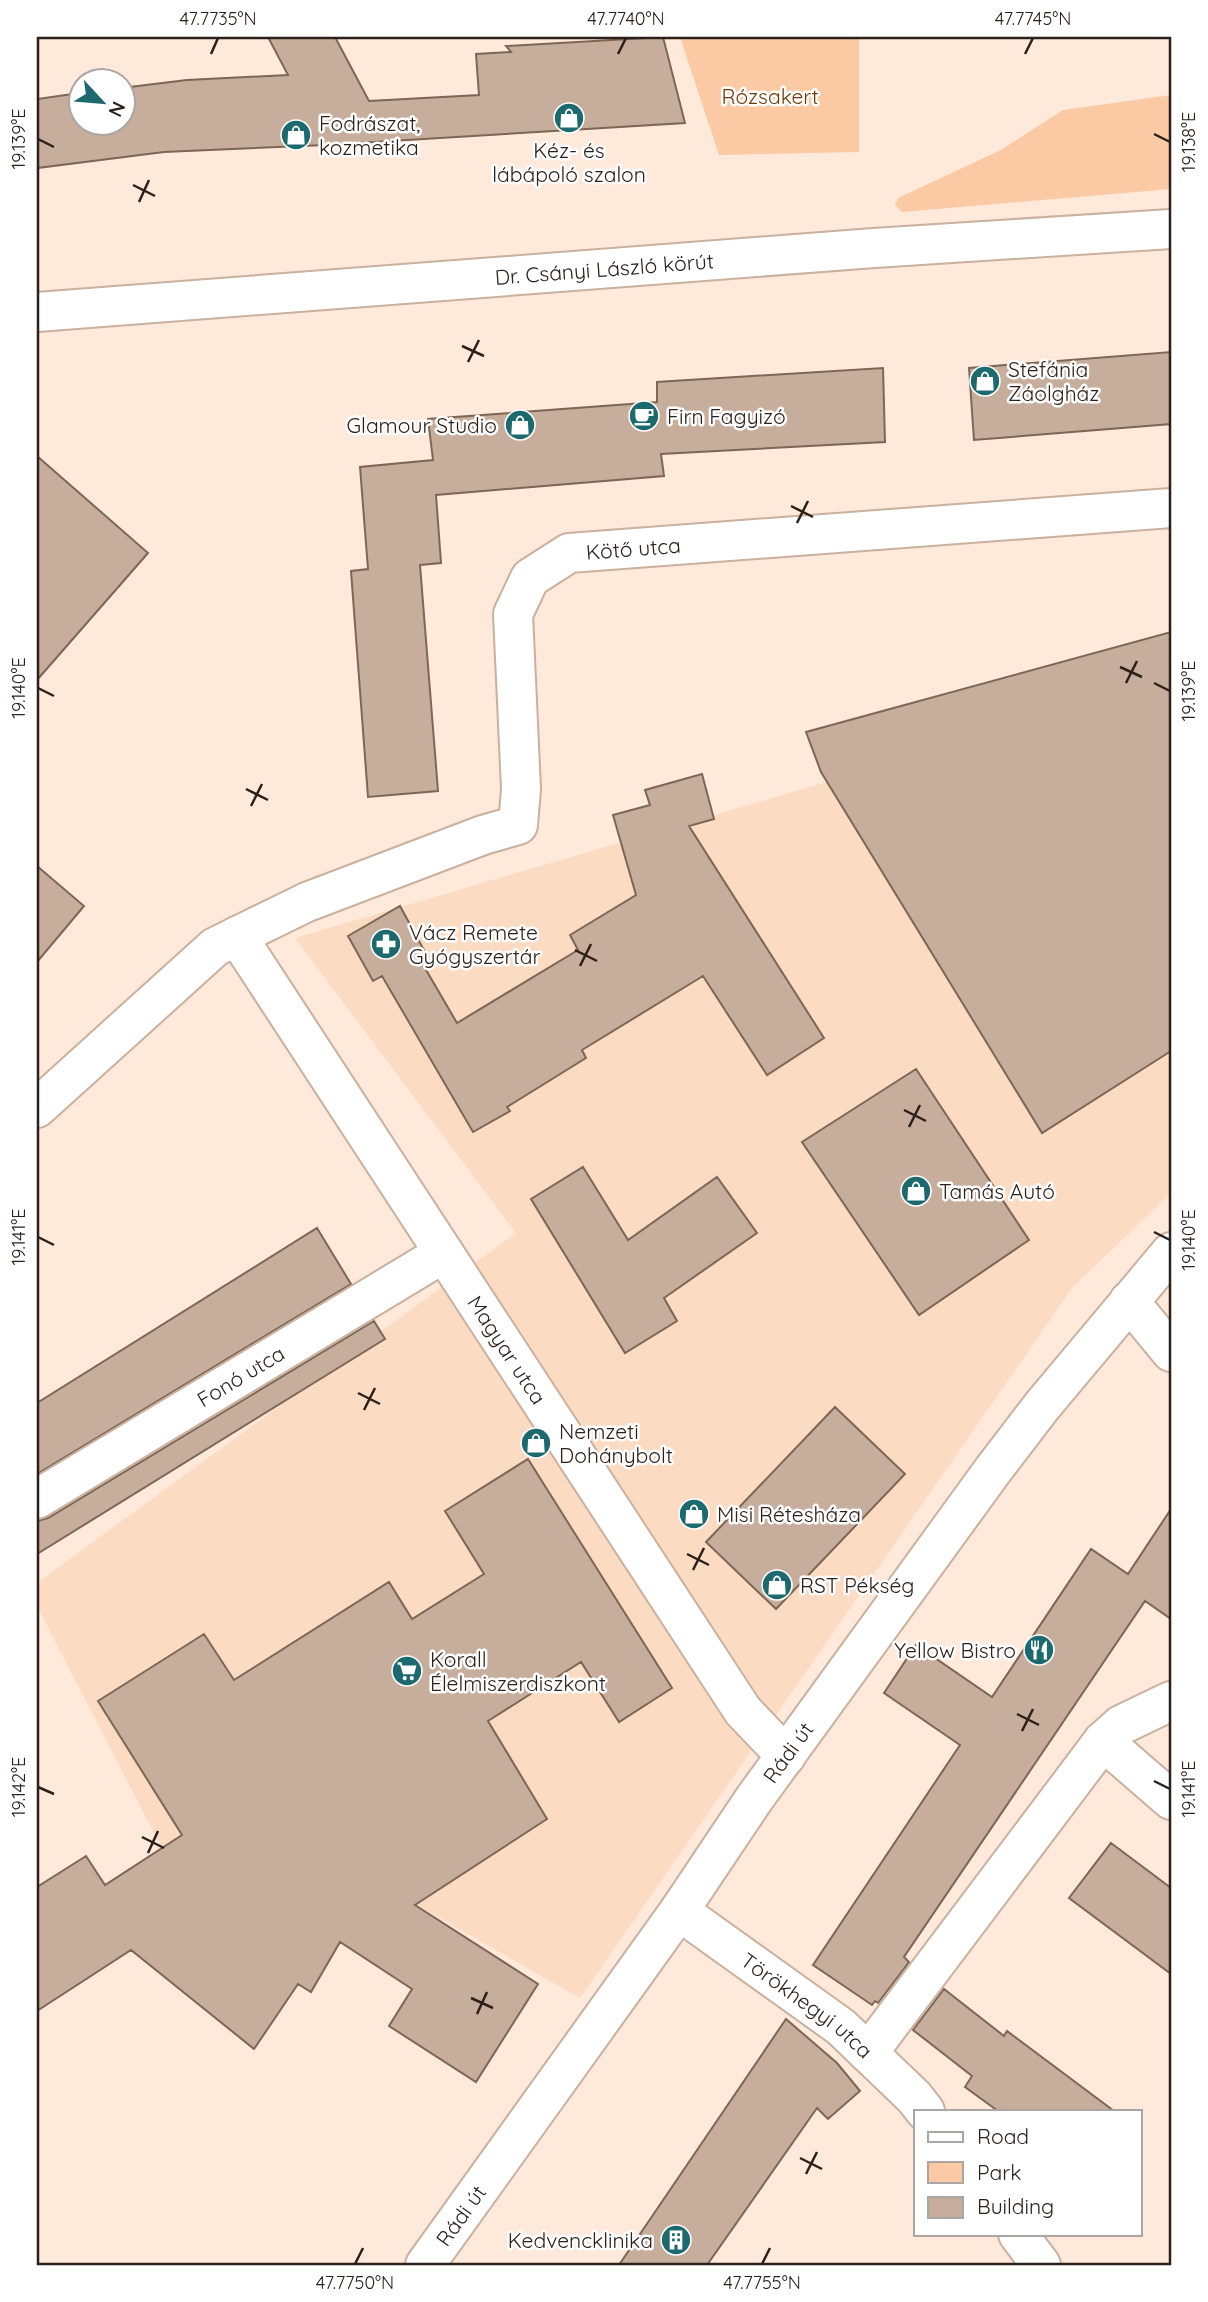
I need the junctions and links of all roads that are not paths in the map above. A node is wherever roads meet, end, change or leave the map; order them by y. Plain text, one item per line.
1 (1171, 229) edge
2 (37, 312) edge
3 (1171, 508) edge
4 (237, 936) junction
5 (37, 1108) edge
6 (1171, 1252) edge
7 (444, 1253) junction
8 (1129, 1301) junction
9 (1171, 1352) edge
10 (37, 1499) edge
11 (1171, 1701) edge
12 (1103, 1741) junction
13 (786, 1756) junction
14 (1171, 1800) edge
15 (678, 1911) junction
16 (868, 2053) junction
17 (924, 2110) edge
18 (1019, 2236) edge
19 (425, 2265) edge
20 (1041, 2265) edge

1 - 2 street, Dr. Csányi László körút
3 - 4 street, Kötő utca
4 - 5 street, Kötő utca
4 - 7 street, Magyar utca
6 - 8 street, Rádi út
7 - 10 street, Fonó utca
7 - 13 street, Magyar utca
8 - 9 street
8 - 13 street, Rádi út
11 - 12 street
12 - 14 street
12 - 16 street
13 - 15 street, Rádi út
15 - 16 street, Törökhegyi utca
15 - 19 street, Rádi út
16 - 17 street, Törökhegyi utca
18 - 20 street

